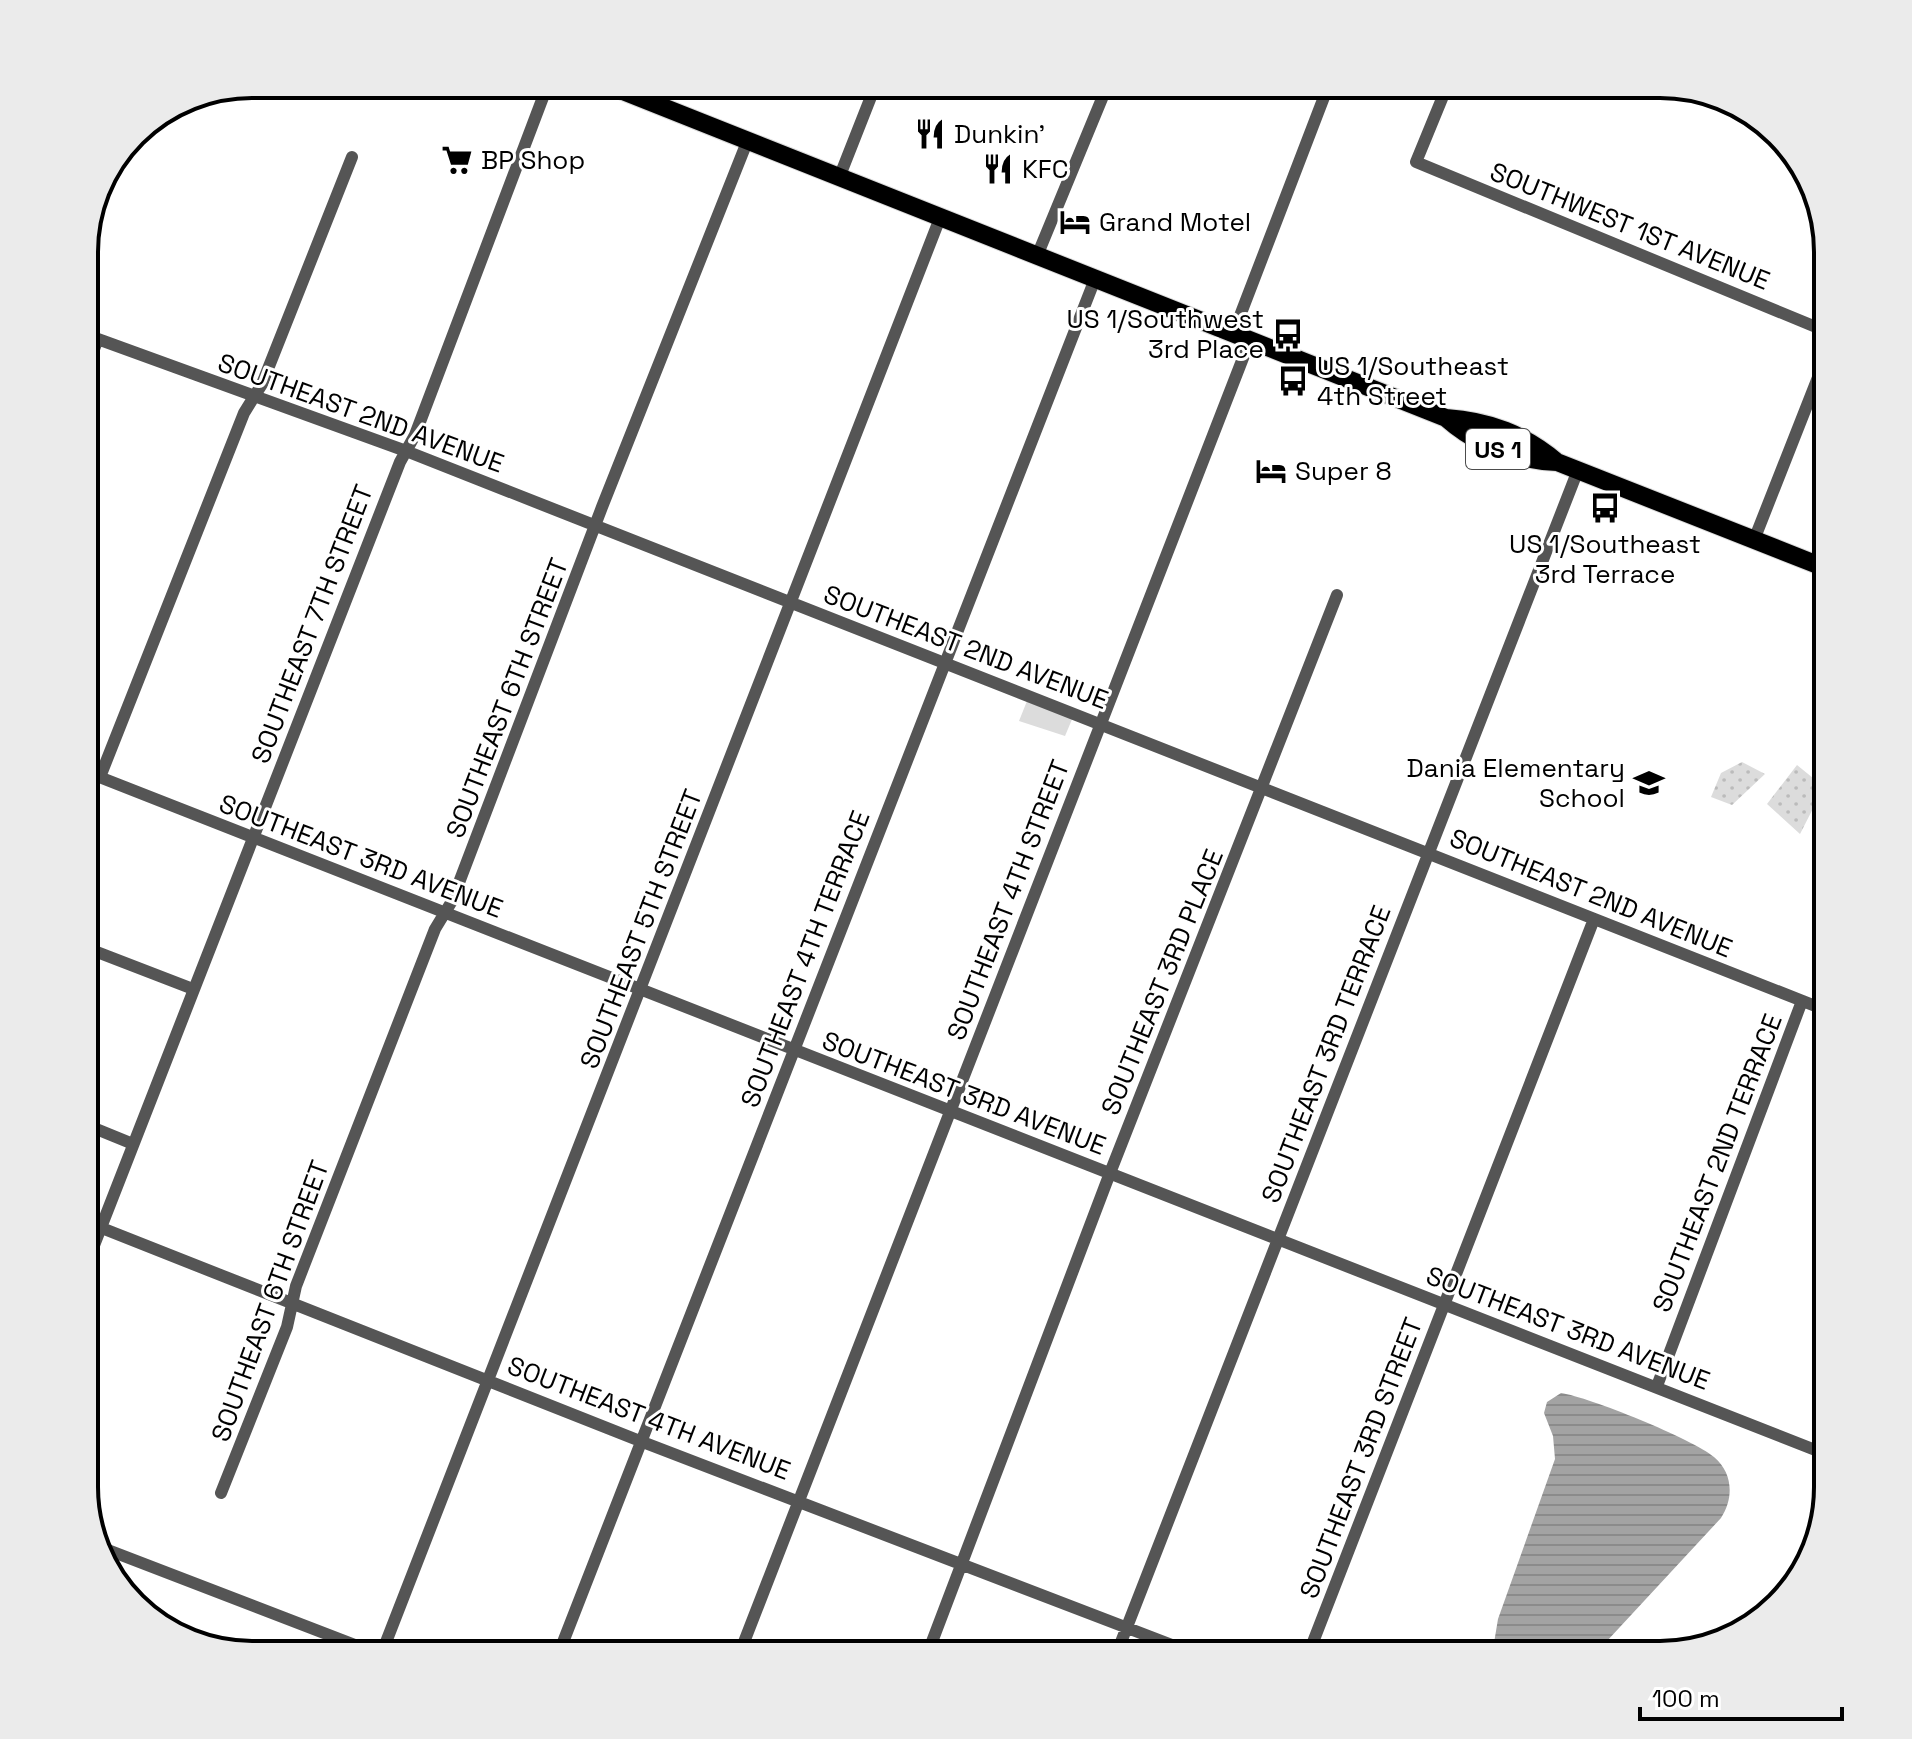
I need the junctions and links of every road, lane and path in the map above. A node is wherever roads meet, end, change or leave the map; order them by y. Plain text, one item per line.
1 (543, 98) edge
2 (637, 98) edge
3 (651, 98) edge
4 (870, 98) edge
5 (1102, 98) edge
6 (1324, 98) edge
7 (1442, 98) edge
8 (649, 103) junction
9 (747, 142) junction
10 (352, 157) dead end
11 (839, 178) junction
12 (940, 218) junction
13 (1037, 256) junction
14 (1095, 279) junction
15 (1814, 326) edge
16 (1241, 337) junction
17 (98, 339) edge
18 (1814, 388) edge
19 (255, 396) junction
20 (406, 451) junction
21 (1578, 470) junction
22 (596, 526) junction
23 (1754, 540) junction
24 (1814, 564) edge
25 (1337, 595) dead end
26 (791, 602) junction
27 (944, 662) junction
28 (1100, 723) junction
29 (100, 777) joint
30 (1264, 788) junction
31 (252, 839) junction
32 (1427, 852) junction
33 (445, 913) junction
34 (1594, 919) junction
35 (98, 952) edge
36 (193, 989) junction
37 (641, 990) junction
38 (1802, 1001) junction
39 (1814, 1006) edge
40 (792, 1051) junction
41 (948, 1113) junction
42 (98, 1130) edge
43 (133, 1144) junction
44 (1110, 1173) junction
45 (98, 1227) edge
46 (101, 1228) junction
47 (98, 1236) edge
48 (1278, 1237) junction
49 (292, 1303) junction
50 (1444, 1304) junction
51 (486, 1379) junction
52 (1657, 1386) junction
53 (640, 1441) junction
54 (1814, 1449) edge
55 (221, 1493) dead end
56 (799, 1500) junction
57 (113, 1552) edge
58 (962, 1565) junction
59 (1126, 1628) junction
60 (345, 1641) edge
61 (386, 1641) edge
62 (563, 1641) edge
63 (744, 1641) edge
64 (932, 1641) edge
65 (1121, 1641) edge
66 (1161, 1641) edge
67 (1313, 1641) edge

1 - 20 street, SOUTHEAST 7TH STREET
2 - 8 main road, US 1
3 - 8 street
4 - 11 street
5 - 13 street
6 - 16 street, SOUTHEAST 4TH STREET
7 - 15 street, SOUTHWEST 1ST AVENUE
8 - 9 main road, US 1
9 - 11 main road, US 1
9 - 22 street, SOUTHEAST 6TH STREET
10 - 19 street
11 - 12 main road, US 1
12 - 13 main road, US 1
12 - 26 street, SOUTHEAST 5TH STREET
13 - 14 main road, US 1
14 - 16 main road, US 1
14 - 27 street, SOUTHEAST 4TH TERRACE
16 - 21 main road, US 1
16 - 28 street, SOUTHEAST 4TH STREET
17 - 19 street, SOUTHEAST 2ND AVENUE
18 - 23 street
19 - 20 street, SOUTHEAST 2ND AVENUE
19 - 29 street
20 - 22 street, SOUTHEAST 2ND AVENUE
20 - 31 street, SOUTHEAST 7TH STREET
21 - 23 main road, US 1
21 - 32 street, SOUTHEAST 3RD TERRACE
22 - 26 street, SOUTHEAST 2ND AVENUE
22 - 33 street, SOUTHEAST 6TH STREET
23 - 24 main road, US 1
25 - 30 street, SOUTHEAST 3RD PLACE
26 - 27 street, SOUTHEAST 2ND AVENUE
26 - 37 street, SOUTHEAST 5TH STREET
27 - 28 street, SOUTHEAST 2ND AVENUE
27 - 40 street, SOUTHEAST 4TH TERRACE
28 - 30 street, SOUTHEAST 2ND AVENUE
28 - 41 street, SOUTHEAST 4TH STREET
29 - 31 street, SOUTHEAST 3RD AVENUE
30 - 32 street, SOUTHEAST 2ND AVENUE
30 - 44 street, SOUTHEAST 3RD PLACE
31 - 33 street, SOUTHEAST 3RD AVENUE
31 - 36 street, SOUTHEAST 7TH STREET
32 - 34 street, SOUTHEAST 2ND AVENUE
32 - 48 street, SOUTHEAST 3RD TERRACE
33 - 37 street, SOUTHEAST 3RD AVENUE
33 - 49 street, SOUTHEAST 6TH STREET
34 - 38 street, SOUTHEAST 2ND AVENUE
34 - 50 street, SOUTHEAST 3RD STREET
35 - 36 street
36 - 43 street, SOUTHEAST 7TH STREET
37 - 40 street, SOUTHEAST 3RD AVENUE
37 - 51 street, SOUTHEAST 5TH STREET
38 - 39 street, SOUTHEAST 2ND AVENUE
38 - 52 street, SOUTHEAST 2ND TERRACE
40 - 41 street, SOUTHEAST 3RD AVENUE
40 - 53 street, SOUTHEAST 4TH TERRACE
41 - 44 street, SOUTHEAST 3RD AVENUE
41 - 56 street, SOUTHEAST 4TH STREET
42 - 43 street
43 - 46 street, SOUTHEAST 7TH STREET
44 - 48 street, SOUTHEAST 3RD AVENUE
44 - 58 street, SOUTHEAST 3RD PLACE
45 - 46 street, SOUTHEAST 4TH AVENUE
46 - 47 street, SOUTHEAST 7TH STREET
46 - 49 street, SOUTHEAST 4TH AVENUE
48 - 50 street, SOUTHEAST 3RD AVENUE
48 - 59 street, SOUTHEAST 3RD TERRACE
49 - 51 street, SOUTHEAST 4TH AVENUE
49 - 55 street, SOUTHEAST 6TH STREET
50 - 52 street, SOUTHEAST 3RD AVENUE
50 - 67 street, SOUTHEAST 3RD STREET
51 - 53 street, SOUTHEAST 4TH AVENUE
51 - 61 street, SOUTHEAST 5TH STREET
52 - 54 street, SOUTHEAST 3RD AVENUE
53 - 56 street, SOUTHEAST 4TH AVENUE
53 - 62 street, SOUTHEAST 4TH TERRACE
56 - 58 street, SOUTHEAST 4TH AVENUE
56 - 63 street, SOUTHEAST 4TH STREET
57 - 60 street
58 - 59 street, SOUTHEAST 4TH AVENUE
58 - 64 street, SOUTHEAST 3RD PLACE
59 - 65 street, SOUTHEAST 3RD TERRACE
59 - 66 street, SOUTHEAST 4TH AVENUE

